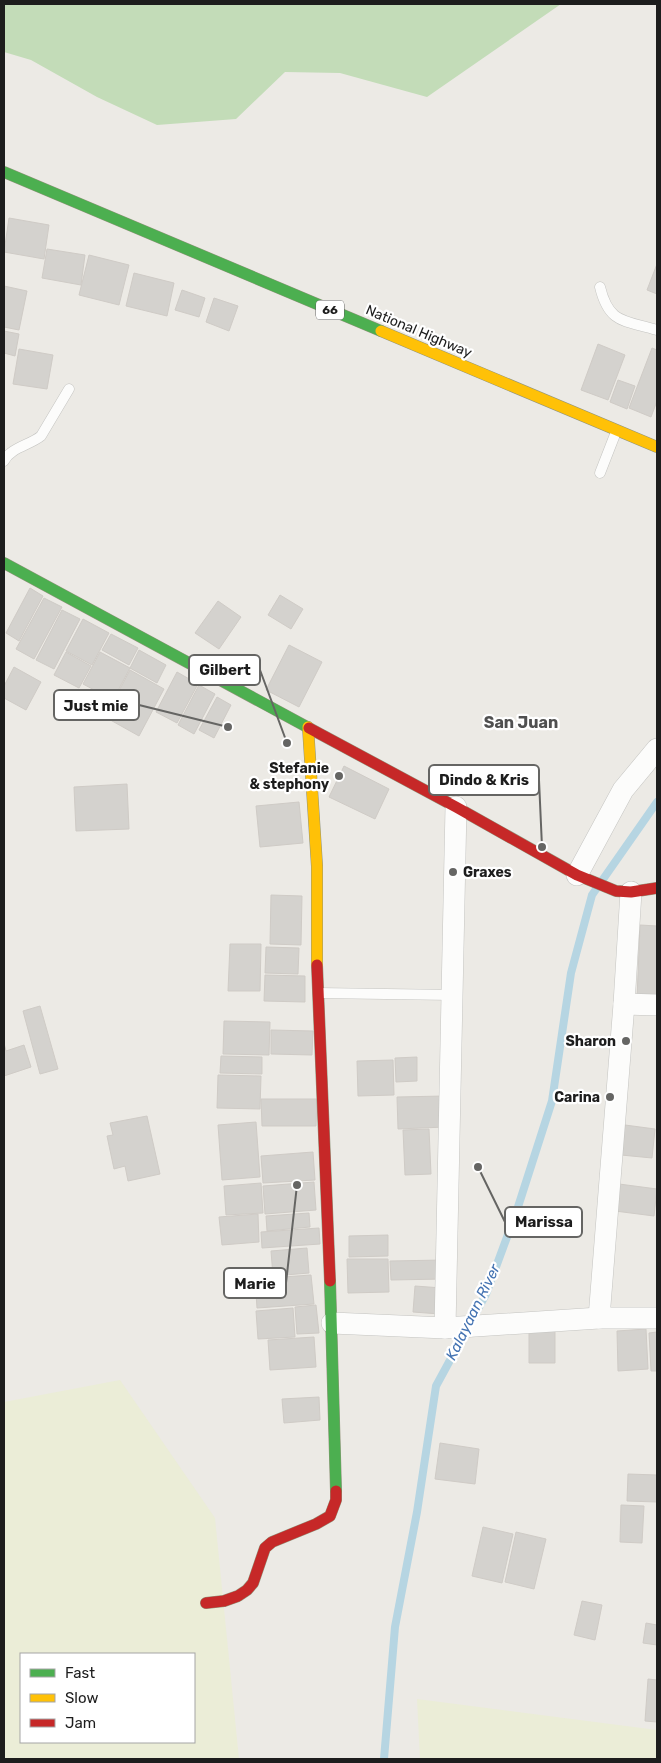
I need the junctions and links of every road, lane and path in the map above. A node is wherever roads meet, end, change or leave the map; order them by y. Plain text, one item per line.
1 (4, 172) edge
2 (600, 287) dead end
3 (657, 330) edge
4 (69, 389) dead end
5 (616, 431) junction
6 (657, 447) edge
7 (4, 461) edge
8 (600, 473) dead end
9 (4, 563) edge
10 (308, 727) junction
11 (657, 749) edge
12 (456, 807) junction
13 (580, 877) junction
14 (657, 888) edge
15 (623, 891) junction
16 (317, 993) junction
17 (453, 995) junction
18 (624, 1004) junction
19 (657, 1005) edge
20 (599, 1318) junction
21 (657, 1318) edge
22 (332, 1322) junction
23 (456, 1327) junction
24 (206, 1603) dead end

1 - 5 street, National Highway / 66
2 - 3 lane
4 - 7 lane
5 - 6 street, National Highway / 66
5 - 8 lane
9 - 10 street
10 - 12 street
10 - 16 street
11 - 13 street
12 - 13 street
12 - 17 street
13 - 15 street
14 - 15 street
15 - 18 street
16 - 17 lane
16 - 22 street
17 - 23 street
18 - 19 street
18 - 20 street
20 - 21 street
20 - 23 street
22 - 23 street
22 - 24 street

